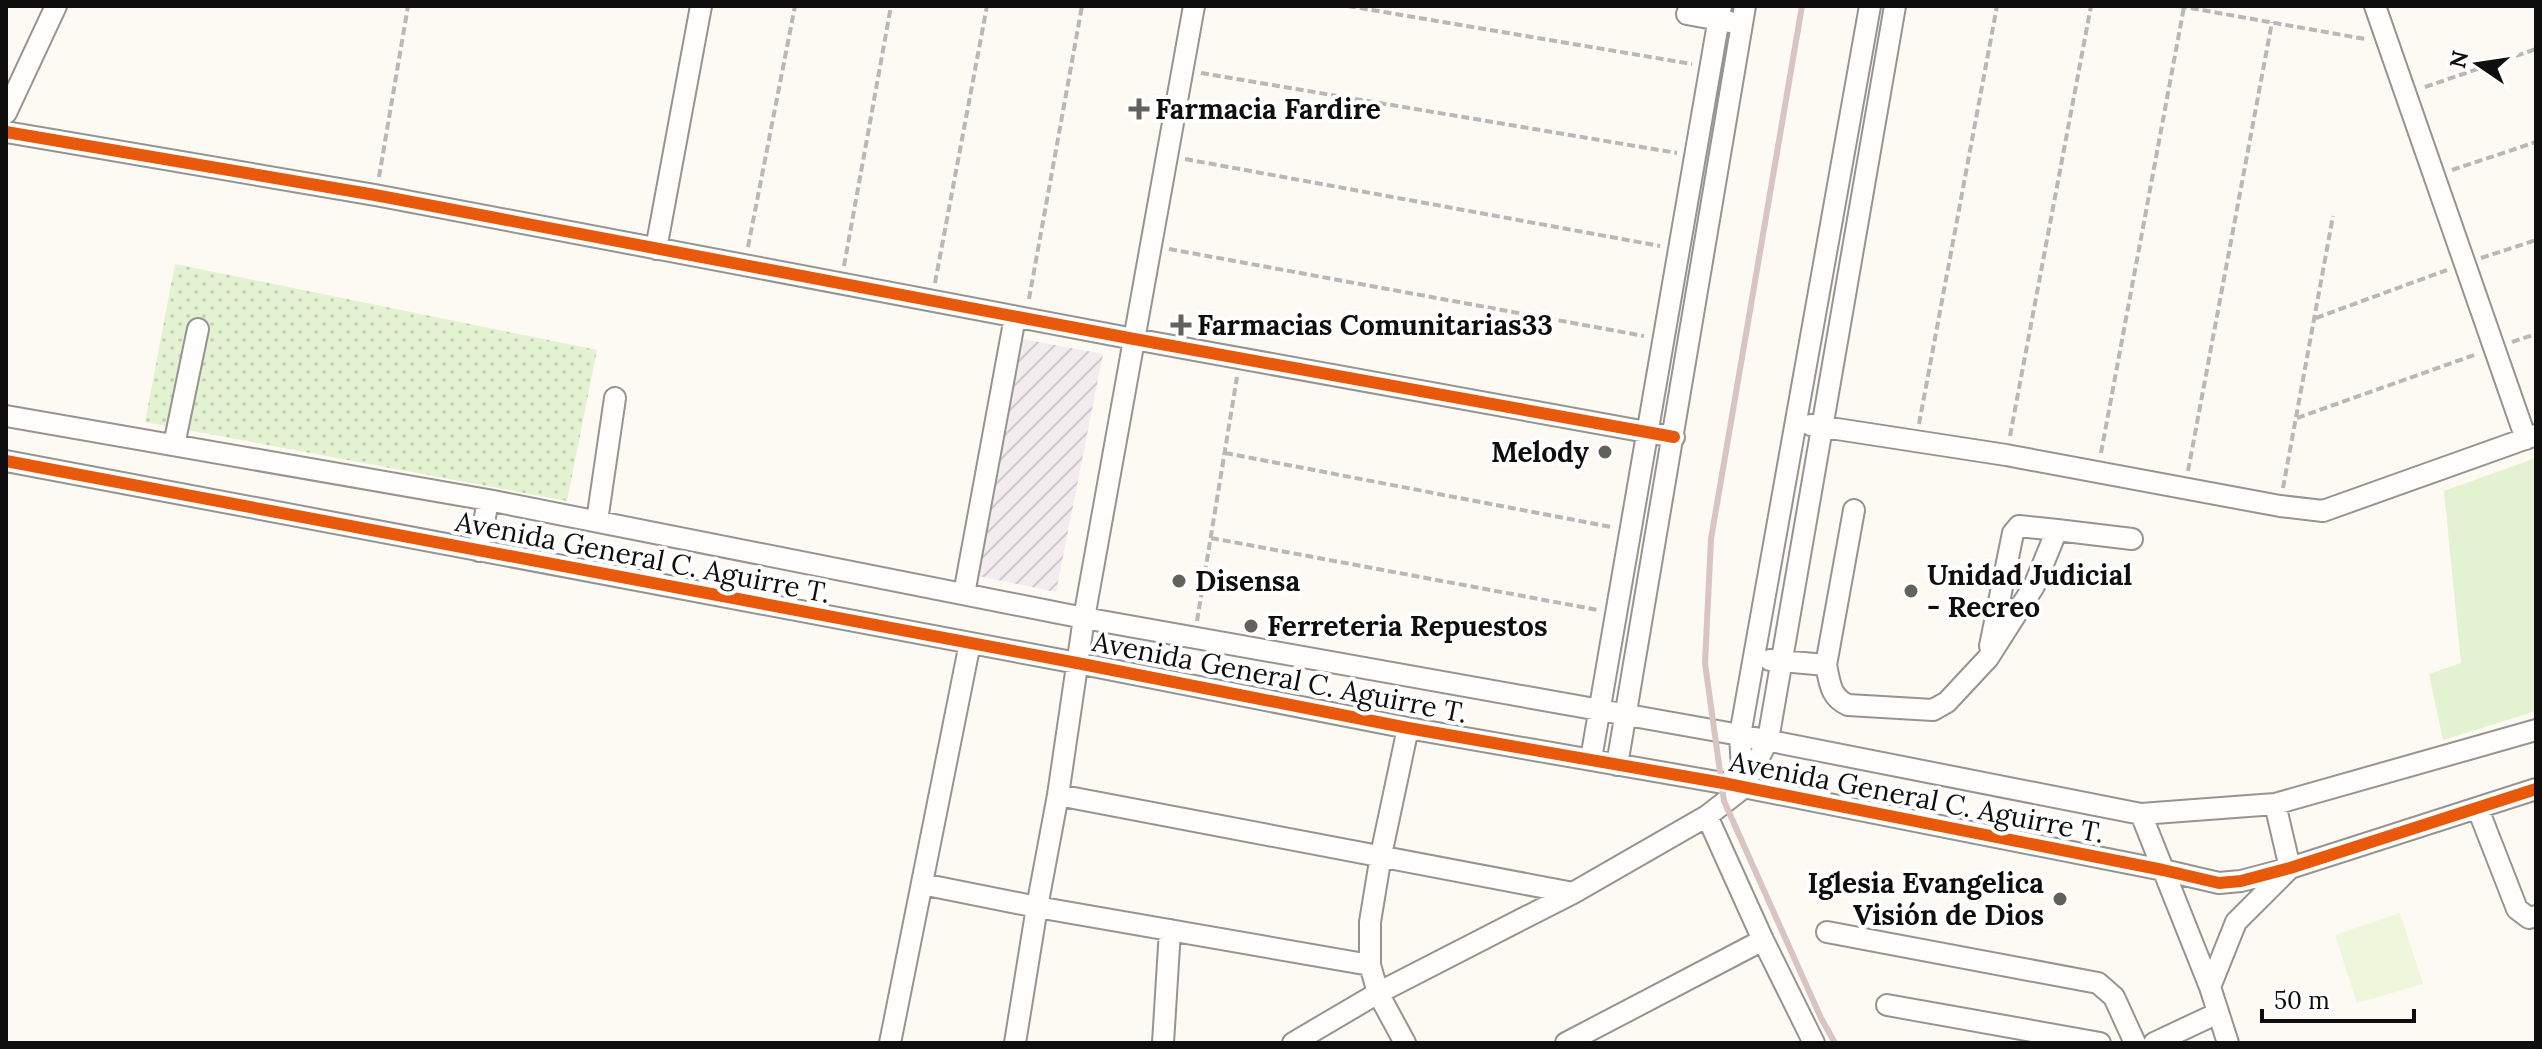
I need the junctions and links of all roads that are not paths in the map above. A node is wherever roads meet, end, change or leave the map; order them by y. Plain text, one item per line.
1 (56, 6) edge
2 (701, 6) edge
3 (1194, 6) edge
4 (1870, 6) edge
5 (1895, 6) edge
6 (2375, 6) edge
7 (1720, 13) edge
8 (1687, 14) dead end
9 (1744, 15) edge
10 (6, 113) edge
11 (6, 132) edge
12 (1843, 154) junction
13 (1869, 158) junction
14 (656, 249) junction
15 (1020, 318) junction
16 (198, 329) dead end
17 (1134, 339) junction
18 (615, 398) dead end
19 (6, 416) edge
20 (1795, 422) junction
21 (1822, 426) junction
22 (1647, 432) junction
23 (1674, 437) junction
24 (2531, 437) edge
25 (174, 445) junction
26 (6, 461) edge
27 (488, 500) junction
28 (1854, 510) dead end
29 (597, 521) junction
30 (2057, 530) junction
31 (2132, 539) dead end
32 (479, 551) junction
33 (964, 594) junction
34 (1084, 618) junction
35 (970, 643) junction
36 (1754, 658) junction
37 (1988, 658) junction
38 (1782, 661) junction
39 (1077, 663) junction
40 (1826, 665) junction
41 (1599, 710) junction
42 (1625, 715) junction
43 (1408, 728) junction
44 (2536, 730) edge
45 (1740, 735) junction
46 (1768, 740) junction
47 (1591, 759) junction
48 (1617, 765) junction
49 (1743, 788) junction
50 (2536, 789) edge
51 (1058, 795) junction
52 (2275, 804) junction
53 (2478, 809) junction
54 (2141, 814) junction
55 (1707, 816) junction
56 (1381, 855) junction
57 (2290, 868) junction
58 (2163, 870) junction
59 (922, 884) junction
60 (1573, 893) junction
61 (1037, 907) junction
62 (2536, 916) edge
63 (1170, 930) junction
64 (1827, 932) dead end
65 (1763, 940) junction
66 (1370, 965) junction
67 (2210, 987) junction
68 (1378, 993) junction
69 (1887, 1005) dead end
70 (2218, 1013) junction
71 (890, 1043) edge
72 (1015, 1043) edge
73 (1163, 1043) edge
74 (1293, 1043) edge
75 (1405, 1043) edge
76 (1566, 1043) edge
77 (1814, 1043) edge
78 (2100, 1043) edge
79 (2135, 1043) edge
80 (2154, 1043) edge
81 (2228, 1043) edge

1 - 10 street
2 - 14 street
3 - 17 street
4 - 12 street
5 - 13 street
6 - 24 street
7 - 8 street
7 - 9 street
7 - 22 street
9 - 23 street
11 - 14 street
12 - 13 street
12 - 20 street
13 - 21 street
14 - 15 street
15 - 17 street
15 - 33 street
16 - 25 street
17 - 22 street
17 - 34 street
18 - 29 street
19 - 25 street, Avenida General C. Aguirre T.
20 - 21 street
20 - 36 street
21 - 24 street
21 - 38 street
22 - 23 street
22 - 41 street
23 - 42 street
25 - 27 street, Avenida General C. Aguirre T.
26 - 32 street, Avenida General C. Aguirre T.
27 - 29 street, Avenida General C. Aguirre T.
27 - 32 street
28 - 40 street
29 - 33 street, Avenida General C. Aguirre T.
30 - 31 street
30 - 37 street
30 - 37 street
32 - 35 street, Avenida General C. Aguirre T.
33 - 34 street, Avenida General C. Aguirre T.
34 - 39 street
34 - 41 street, Avenida General C. Aguirre T.
35 - 39 street, Avenida General C. Aguirre T.
35 - 59 street
36 - 38 street
36 - 45 street
37 - 40 street
38 - 40 street
38 - 46 street
39 - 43 street, Avenida General C. Aguirre T.
39 - 51 street
41 - 42 street, Avenida General C. Aguirre T.
41 - 47 street
42 - 45 street, Avenida General C. Aguirre T.
42 - 48 street
43 - 47 street, Avenida General C. Aguirre T.
43 - 56 street
44 - 52 street, Avenida General C. Aguirre T.
45 - 46 street, Avenida General C. Aguirre T.
45 - 49 street
46 - 49 street
46 - 54 street, Avenida General C. Aguirre T.
47 - 48 street, Avenida General C. Aguirre T.
48 - 49 street, Avenida General C. Aguirre T.
49 - 55 street
49 - 58 street, Avenida General C. Aguirre T.
50 - 53 street, Avenida General C. Aguirre T.
51 - 56 street
51 - 61 street
52 - 54 street, Avenida General C. Aguirre T.
52 - 57 street
53 - 57 street, Avenida General C. Aguirre T.
53 - 62 street
54 - 58 street
55 - 60 street
55 - 65 street
56 - 60 street
56 - 66 street
57 - 58 street, Avenida General C. Aguirre T.
57 - 67 street
58 - 67 street
59 - 61 street
59 - 71 street
60 - 68 street
61 - 63 street
61 - 72 street
63 - 66 street
63 - 73 street
64 - 79 street
65 - 76 street
65 - 77 street
66 - 68 street
67 - 70 street
68 - 74 street
68 - 75 street
69 - 78 street
70 - 80 street
70 - 81 street

